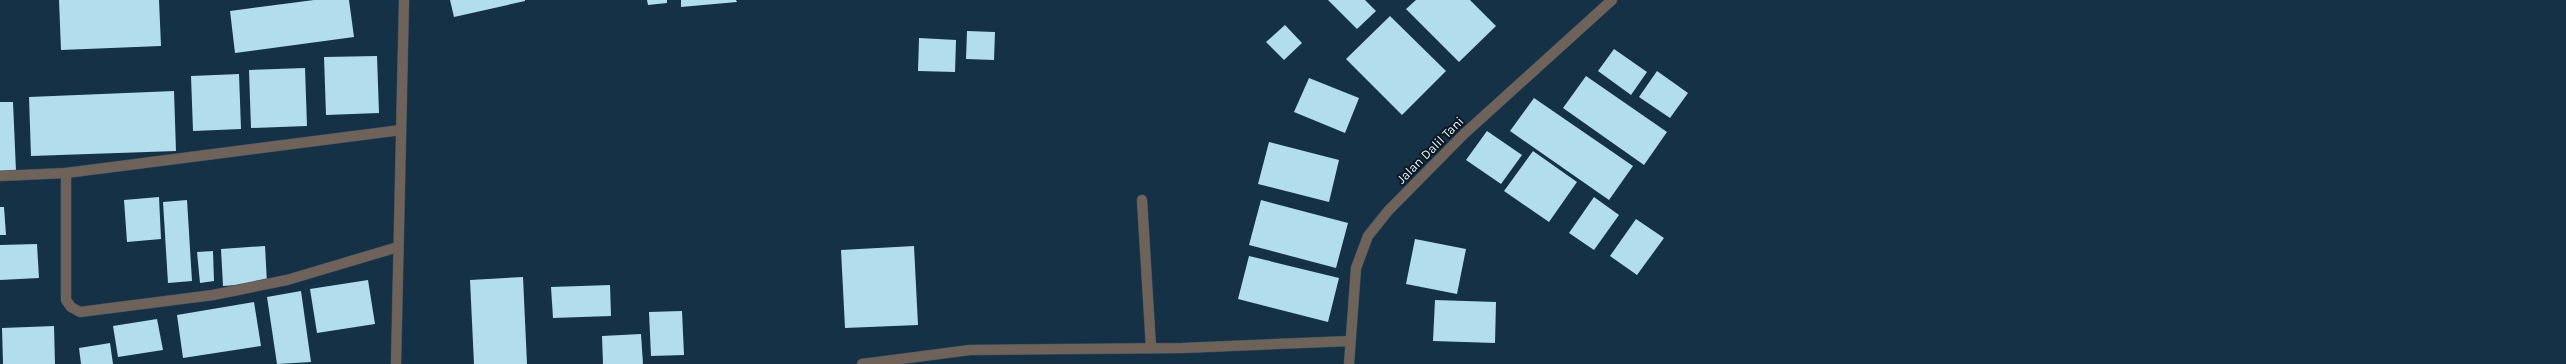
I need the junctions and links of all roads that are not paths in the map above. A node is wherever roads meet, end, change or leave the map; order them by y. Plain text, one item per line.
1 (404, 0) edge
2 (1612, 0) edge
3 (401, 130) junction
4 (66, 173) junction
5 (0, 176) edge
6 (1142, 200) dead end
7 (398, 247) junction
8 (1350, 341) junction
9 (1151, 348) junction
10 (396, 364) edge
11 (862, 364) edge
12 (1349, 364) edge

1 - 3 street
2 - 8 street, Jalan Dalil Tani
3 - 4 street
3 - 7 street
4 - 5 street
4 - 7 street
6 - 9 street
7 - 10 street
8 - 9 street
8 - 12 street, Jalan Dalil Tani
9 - 11 street

